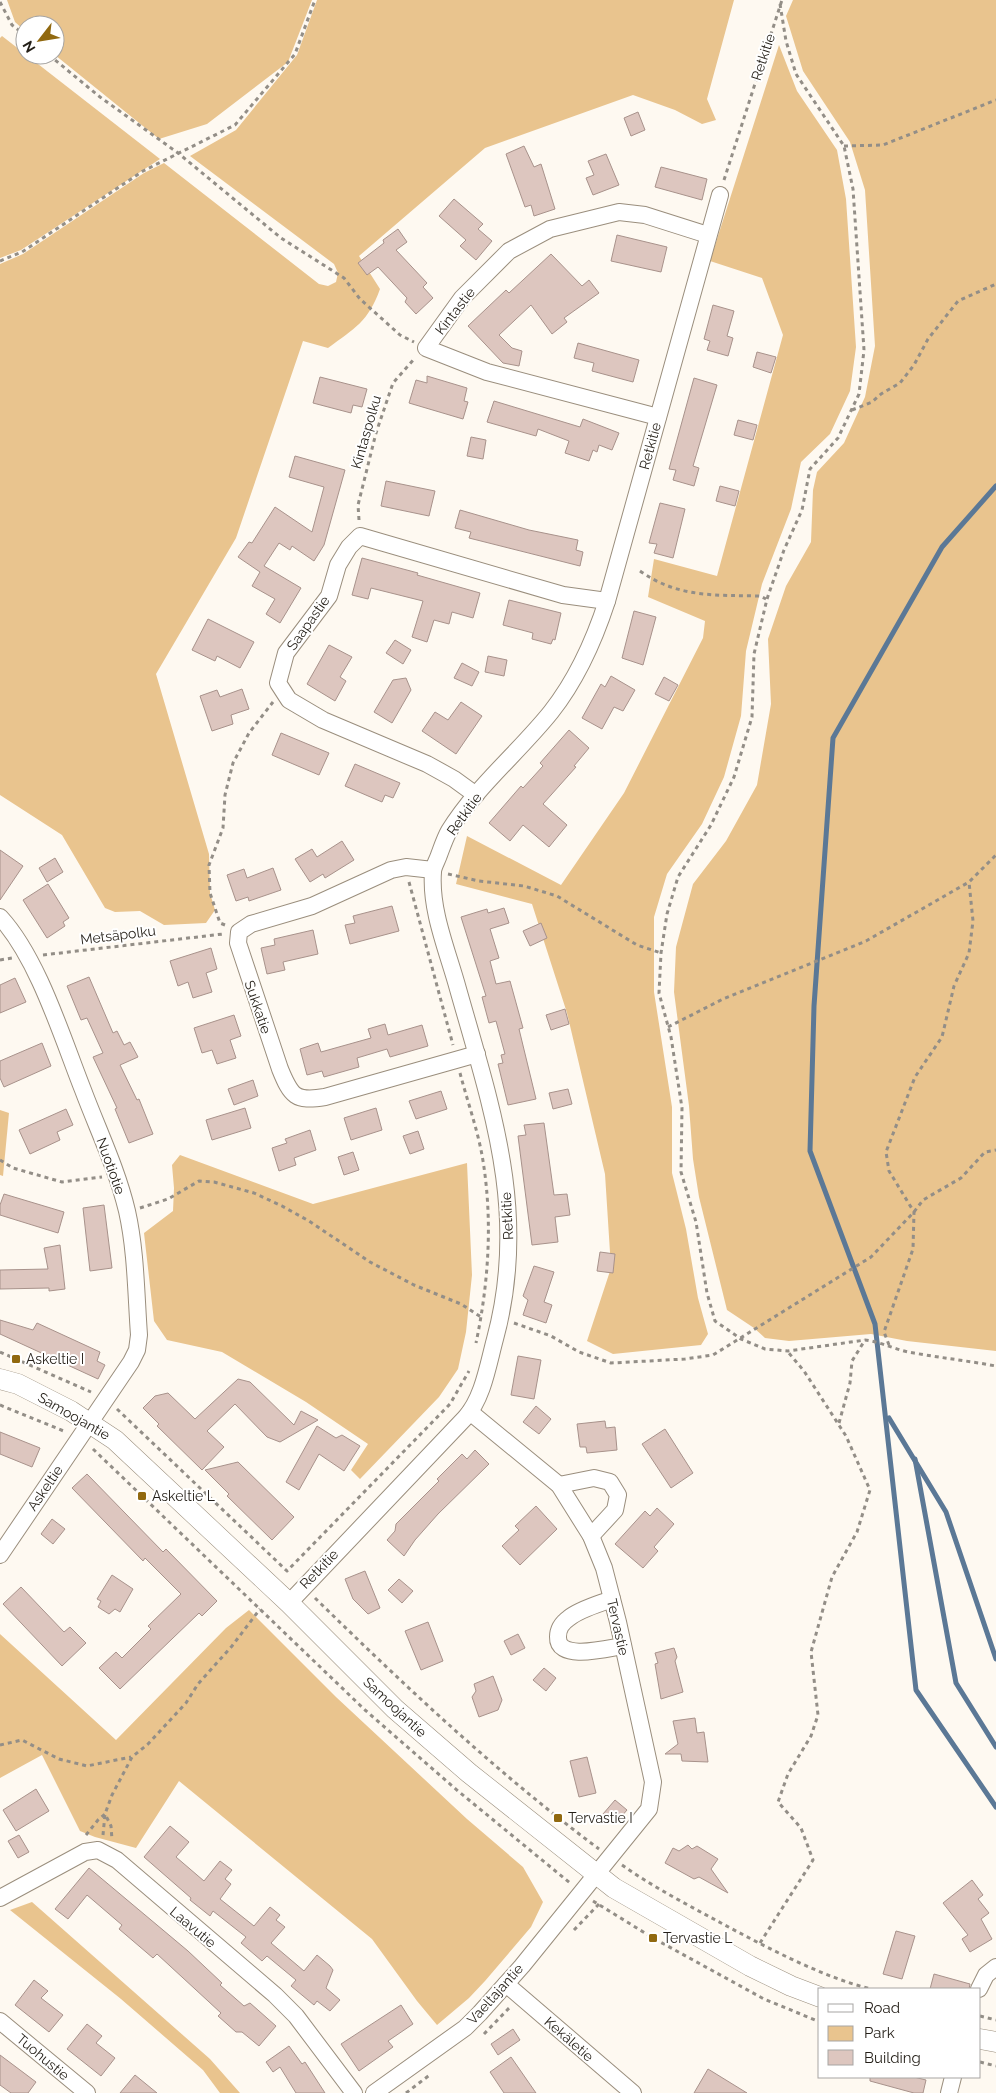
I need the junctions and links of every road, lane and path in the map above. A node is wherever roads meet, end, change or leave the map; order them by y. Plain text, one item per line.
1 (314, 0) edge
2 (0, 2) edge
3 (781, 2) edge
4 (15, 28) edge
5 (61, 65) edge
6 (996, 100) edge
7 (844, 146) junction
8 (178, 153) junction
9 (720, 195) joint
10 (708, 234) junction
11 (0, 261) edge
12 (996, 284) edge
13 (426, 348) junction
14 (851, 410) junction
15 (658, 417) junction
16 (360, 536) junction
17 (640, 572) dead end
18 (767, 599) junction
19 (608, 601) junction
20 (283, 692) junction
21 (476, 796) junction
22 (996, 855) edge
23 (406, 867) junction
24 (433, 870) junction
25 (969, 882) junction
26 (0, 917) edge
27 (239, 932) junction
28 (661, 953) junction
29 (27, 957) junction
30 (0, 960) edge
31 (668, 1027) junction
32 (476, 1054) junction
33 (457, 1060) junction
34 (996, 1150) edge
35 (0, 1160) edge
36 (116, 1176) junction
37 (134, 1202) dead end
38 (914, 1212) junction
39 (481, 1317) junction
40 (500, 1319) junction
41 (741, 1339) junction
42 (865, 1340) junction
43 (889, 1345) junction
44 (788, 1351) junction
45 (0, 1352) edge
46 (474, 1352) dead end
47 (996, 1366) edge
48 (470, 1369) dead end
49 (0, 1379) edge
50 (106, 1399) junction
51 (470, 1412) junction
52 (90, 1422) junction
53 (839, 1424) junction
54 (559, 1485) junction
55 (591, 1536) junction
56 (0, 1555) edge
57 (287, 1571) junction
58 (302, 1586) junction
59 (272, 1587) junction
60 (612, 1599) junction
61 (254, 1602) dead end
62 (289, 1603) junction
63 (260, 1609) dead end
64 (623, 1646) junction
65 (0, 1745) edge
66 (132, 1757) junction
67 (105, 1814) junction
68 (83, 1840) dead end
69 (105, 1847) junction
70 (610, 1857) junction
71 (596, 1874) junction
72 (0, 1898) edge
73 (760, 1943) junction
74 (996, 1966) edge
75 (506, 1984) junction
76 (869, 1988) edge
77 (980, 1988) edge
78 (818, 1996) edge
79 (981, 2016) edge
80 (996, 2020) edge
81 (0, 2021) edge
82 (981, 2039) edge
83 (996, 2042) edge
84 (981, 2062) edge
85 (996, 2066) edge
86 (953, 2078) edge
87 (87, 2093) edge
88 (354, 2093) edge
89 (374, 2093) edge
90 (633, 2093) edge
91 (948, 2093) edge

1 - 8 path
2 - 4 path
3 - 7 path
3 - 9 path, Retkitie
5 - 8 path
6 - 7 path
7 - 14 path
8 - 11 path
8 - 13 path
9 - 10 street, Retkitie
10 - 13 street, Kintastie
10 - 15 street, Retkitie
12 - 14 path
13 - 15 street, Kintastie
13 - 16 path, Kintaspolku
14 - 18 path
15 - 19 street, Retkitie
16 - 19 street
16 - 20 street, Saapastie
17 - 18 path
18 - 28 path
19 - 21 street, Retkitie
20 - 21 street
20 - 27 path
21 - 24 street, Retkitie
22 - 25 path
23 - 24 street
23 - 27 street
23 - 33 path
24 - 28 path
24 - 32 street, Retkitie
25 - 31 path
25 - 38 path
26 - 29 street, Nuotiotie
27 - 29 path, Metsäpolku
27 - 33 street, Sukkatie
28 - 31 path
29 - 30 path, Metsäpolku
29 - 36 street, Nuotiotie
31 - 41 path
32 - 33 street, Sukkatie
32 - 40 street, Retkitie
33 - 39 path
34 - 38 path
35 - 36 path
36 - 50 street, Nuotiotie
37 - 39 path
38 - 41 path
38 - 43 path
39 - 40 path
39 - 46 path
40 - 41 path
40 - 51 street, Retkitie
41 - 44 path
42 - 43 path
42 - 44 path
42 - 53 path
43 - 47 path
44 - 53 path
45 - 50 path
48 - 57 path
49 - 52 street, Samoojantie
50 - 52 street, Nuotiotie
50 - 57 path
51 - 54 street, Tervastie
51 - 58 street, Retkitie
52 - 56 street, Askeltie
52 - 59 street, Samoojantie
53 - 73 path
54 - 55 street, Tervastie
54 - 55 street
55 - 60 street, Tervastie
57 - 58 path
57 - 59 path
58 - 62 street, Retkitie
58 - 70 path
59 - 61 path
59 - 62 street, Samoojantie
60 - 64 street, Tervastie
60 - 64 street
62 - 71 street, Samoojantie
63 - 66 path
64 - 70 street, Tervastie
65 - 66 path
66 - 67 path
67 - 68 path
67 - 69 path
67 - 69 path
69 - 72 street
69 - 88 street, Laavutie
70 - 71 street, Tervastie
70 - 73 path
71 - 75 street, Vaeltajantie
71 - 78 street, Samoojantie
73 - 76 path
74 - 77 street
75 - 89 street, Vaeltajantie
75 - 90 street, Kekäletie
79 - 80 path
81 - 87 street, Tuohustie
82 - 83 street
84 - 85 path
86 - 91 street

